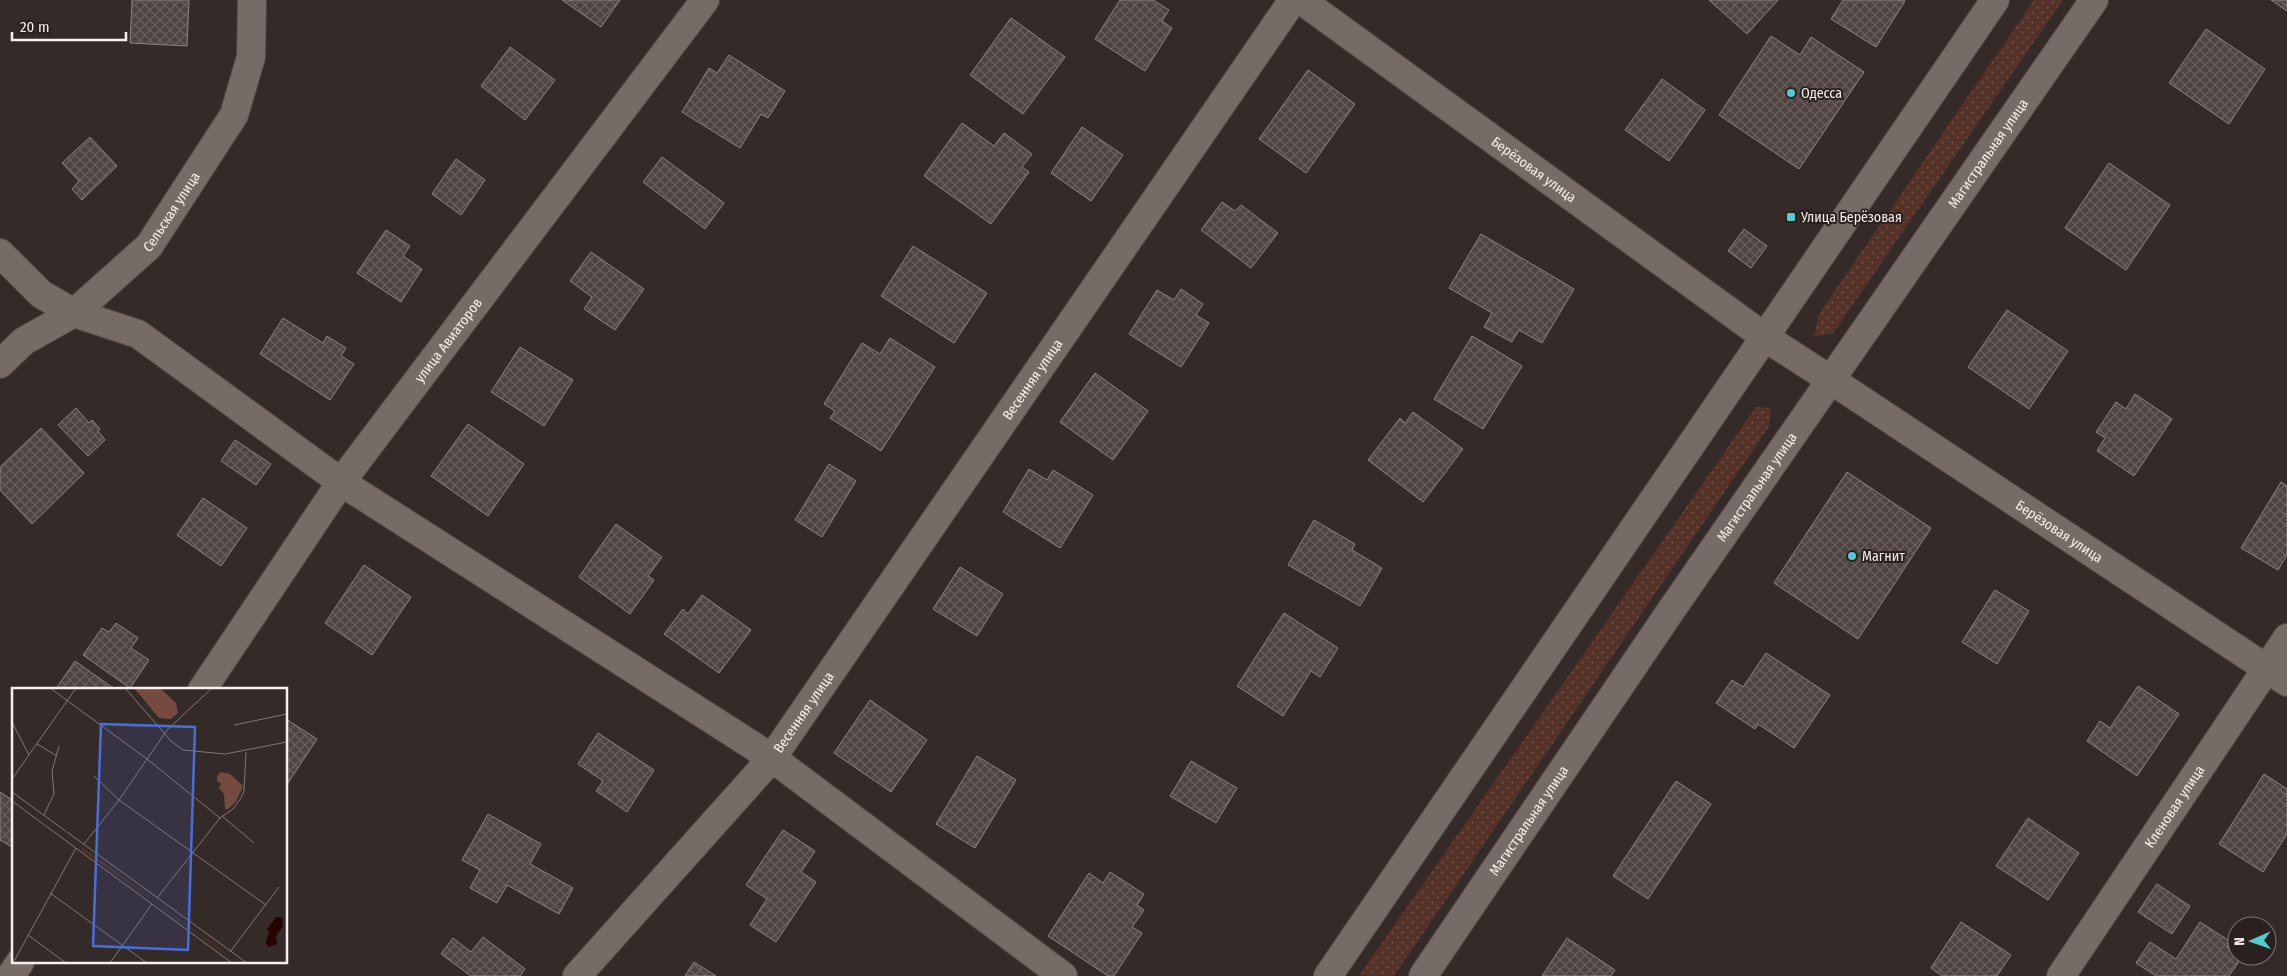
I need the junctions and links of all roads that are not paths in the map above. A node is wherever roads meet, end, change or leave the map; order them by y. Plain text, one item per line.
1 (252, 0) edge
2 (705, 0) edge
3 (1294, 0) edge
4 (1301, 0) edge
5 (1995, 0) edge
6 (2094, 0) edge
7 (0, 253) edge
8 (74, 313) junction
9 (1766, 338) junction
10 (0, 364) edge
11 (1832, 380) junction
12 (341, 482) junction
13 (2287, 638) edge
14 (2277, 675) edge
15 (203, 688) edge
16 (772, 758) junction
17 (19, 964) edge
18 (11, 976) edge
19 (577, 976) edge
20 (1063, 976) edge
21 (1328, 976) edge
22 (1423, 976) edge
23 (2061, 976) edge

1 - 8 street, Сельская улица
2 - 12 street, улица Авиаторов
3 - 16 street, Весенняя улица
4 - 9 street, Берёзовая улица
5 - 9 street
6 - 11 street, Магистральная улица
7 - 8 street
8 - 10 street, Сельская улица
8 - 12 street
9 - 11 street, Берёзовая улица
9 - 21 street
11 - 14 street, Берёзовая улица
11 - 22 street, Магистральная улица
12 - 15 street, улица Авиаторов
12 - 16 street
13 - 14 street, Кленовая улица
14 - 23 street, Кленовая улица
16 - 19 street, Весенняя улица
16 - 20 street
17 - 18 street

